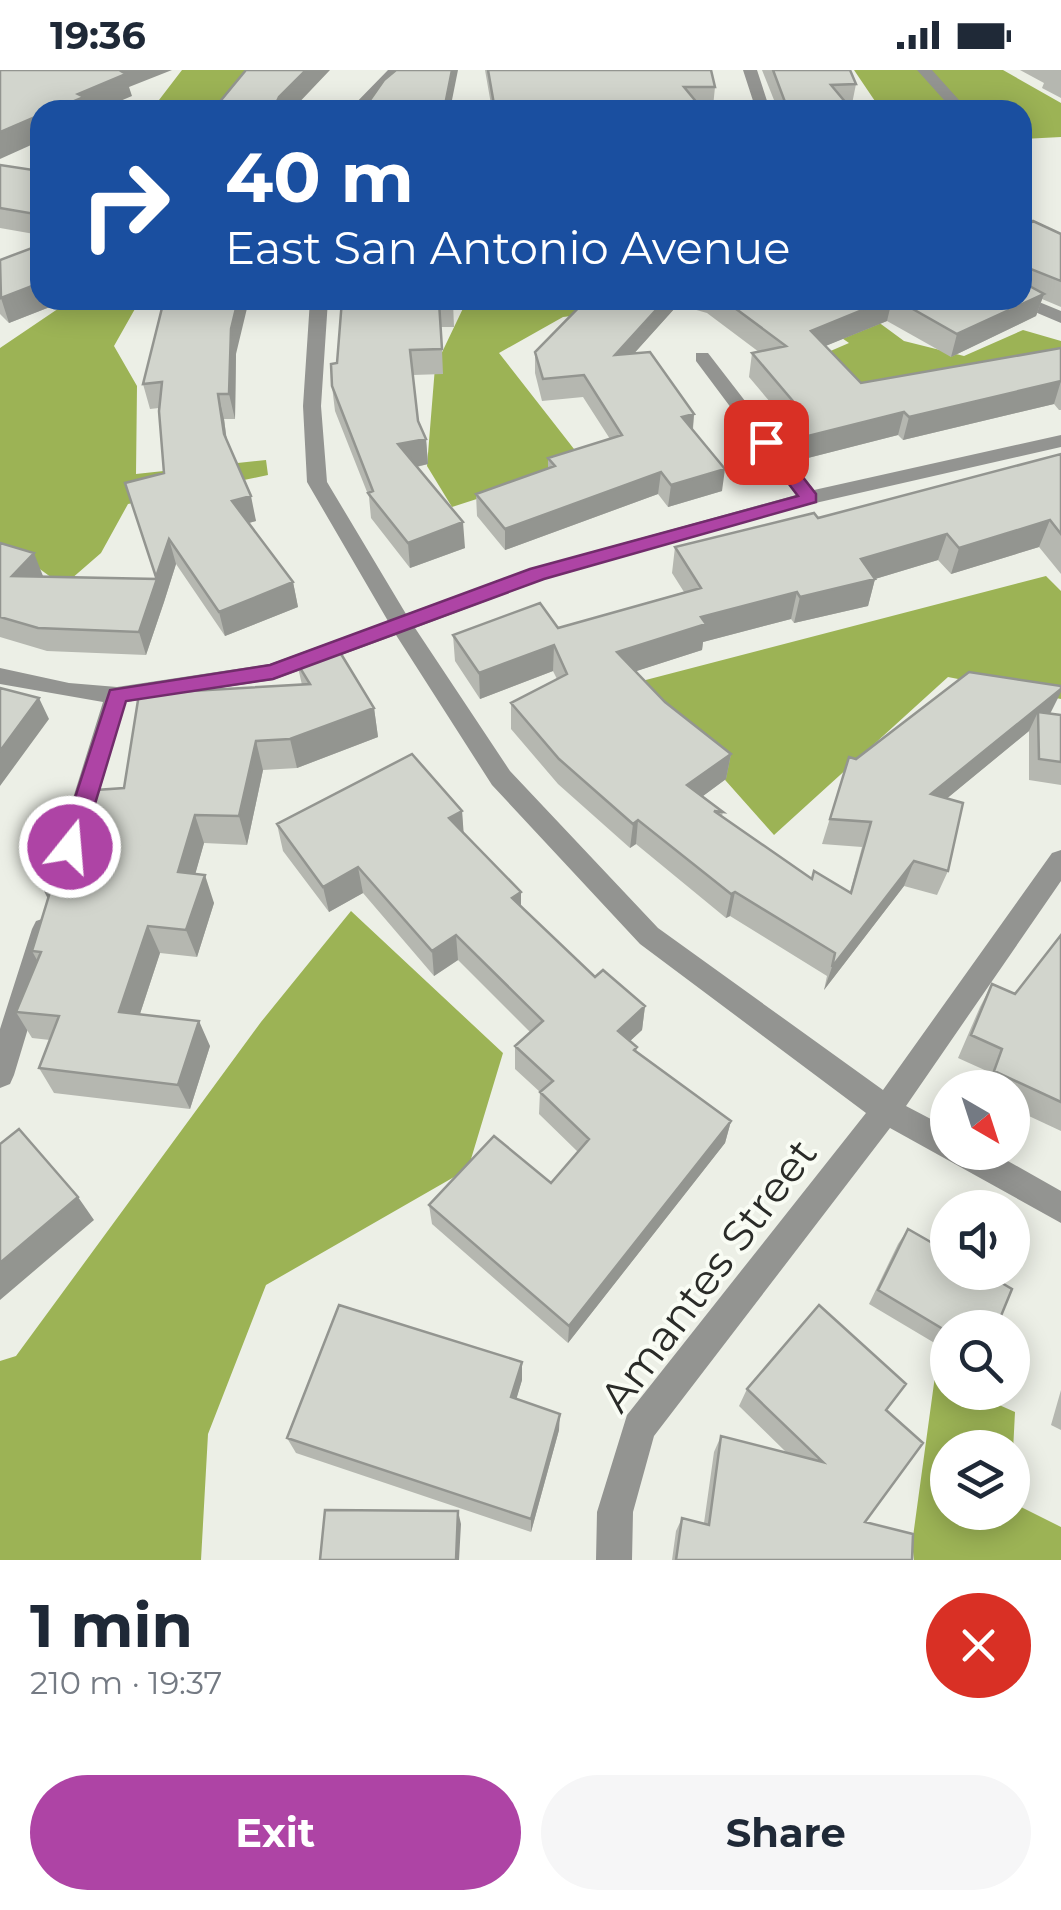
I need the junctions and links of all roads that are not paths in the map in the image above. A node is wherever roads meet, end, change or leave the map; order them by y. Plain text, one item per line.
1 (396, 70) edge
2 (750, 70) edge
3 (924, 70) edge
4 (366, 100) edge
5 (760, 100) edge
6 (952, 100) edge
7 (1032, 305) edge
8 (318, 310) edge
9 (1061, 318) edge
10 (702, 357) dead end
11 (1061, 442) edge
12 (810, 498) junction
13 (402, 626) junction
14 (0, 676) edge
15 (117, 695) junction
16 (1061, 860) edge
17 (0, 1075) edge
18 (886, 1110) junction
19 (930, 1134) edge
20 (994, 1170) edge
21 (1061, 1208) edge
22 (614, 1560) edge

1 - 4 street
2 - 5 street
3 - 6 street
7 - 9 street
8 - 13 street
10 - 12 street
11 - 12 street
12 - 13 street
13 - 15 street
13 - 18 street
14 - 15 street
15 - 17 street
16 - 18 street, Amantes Street
18 - 19 street
18 - 22 street, Amantes Street
20 - 21 street

